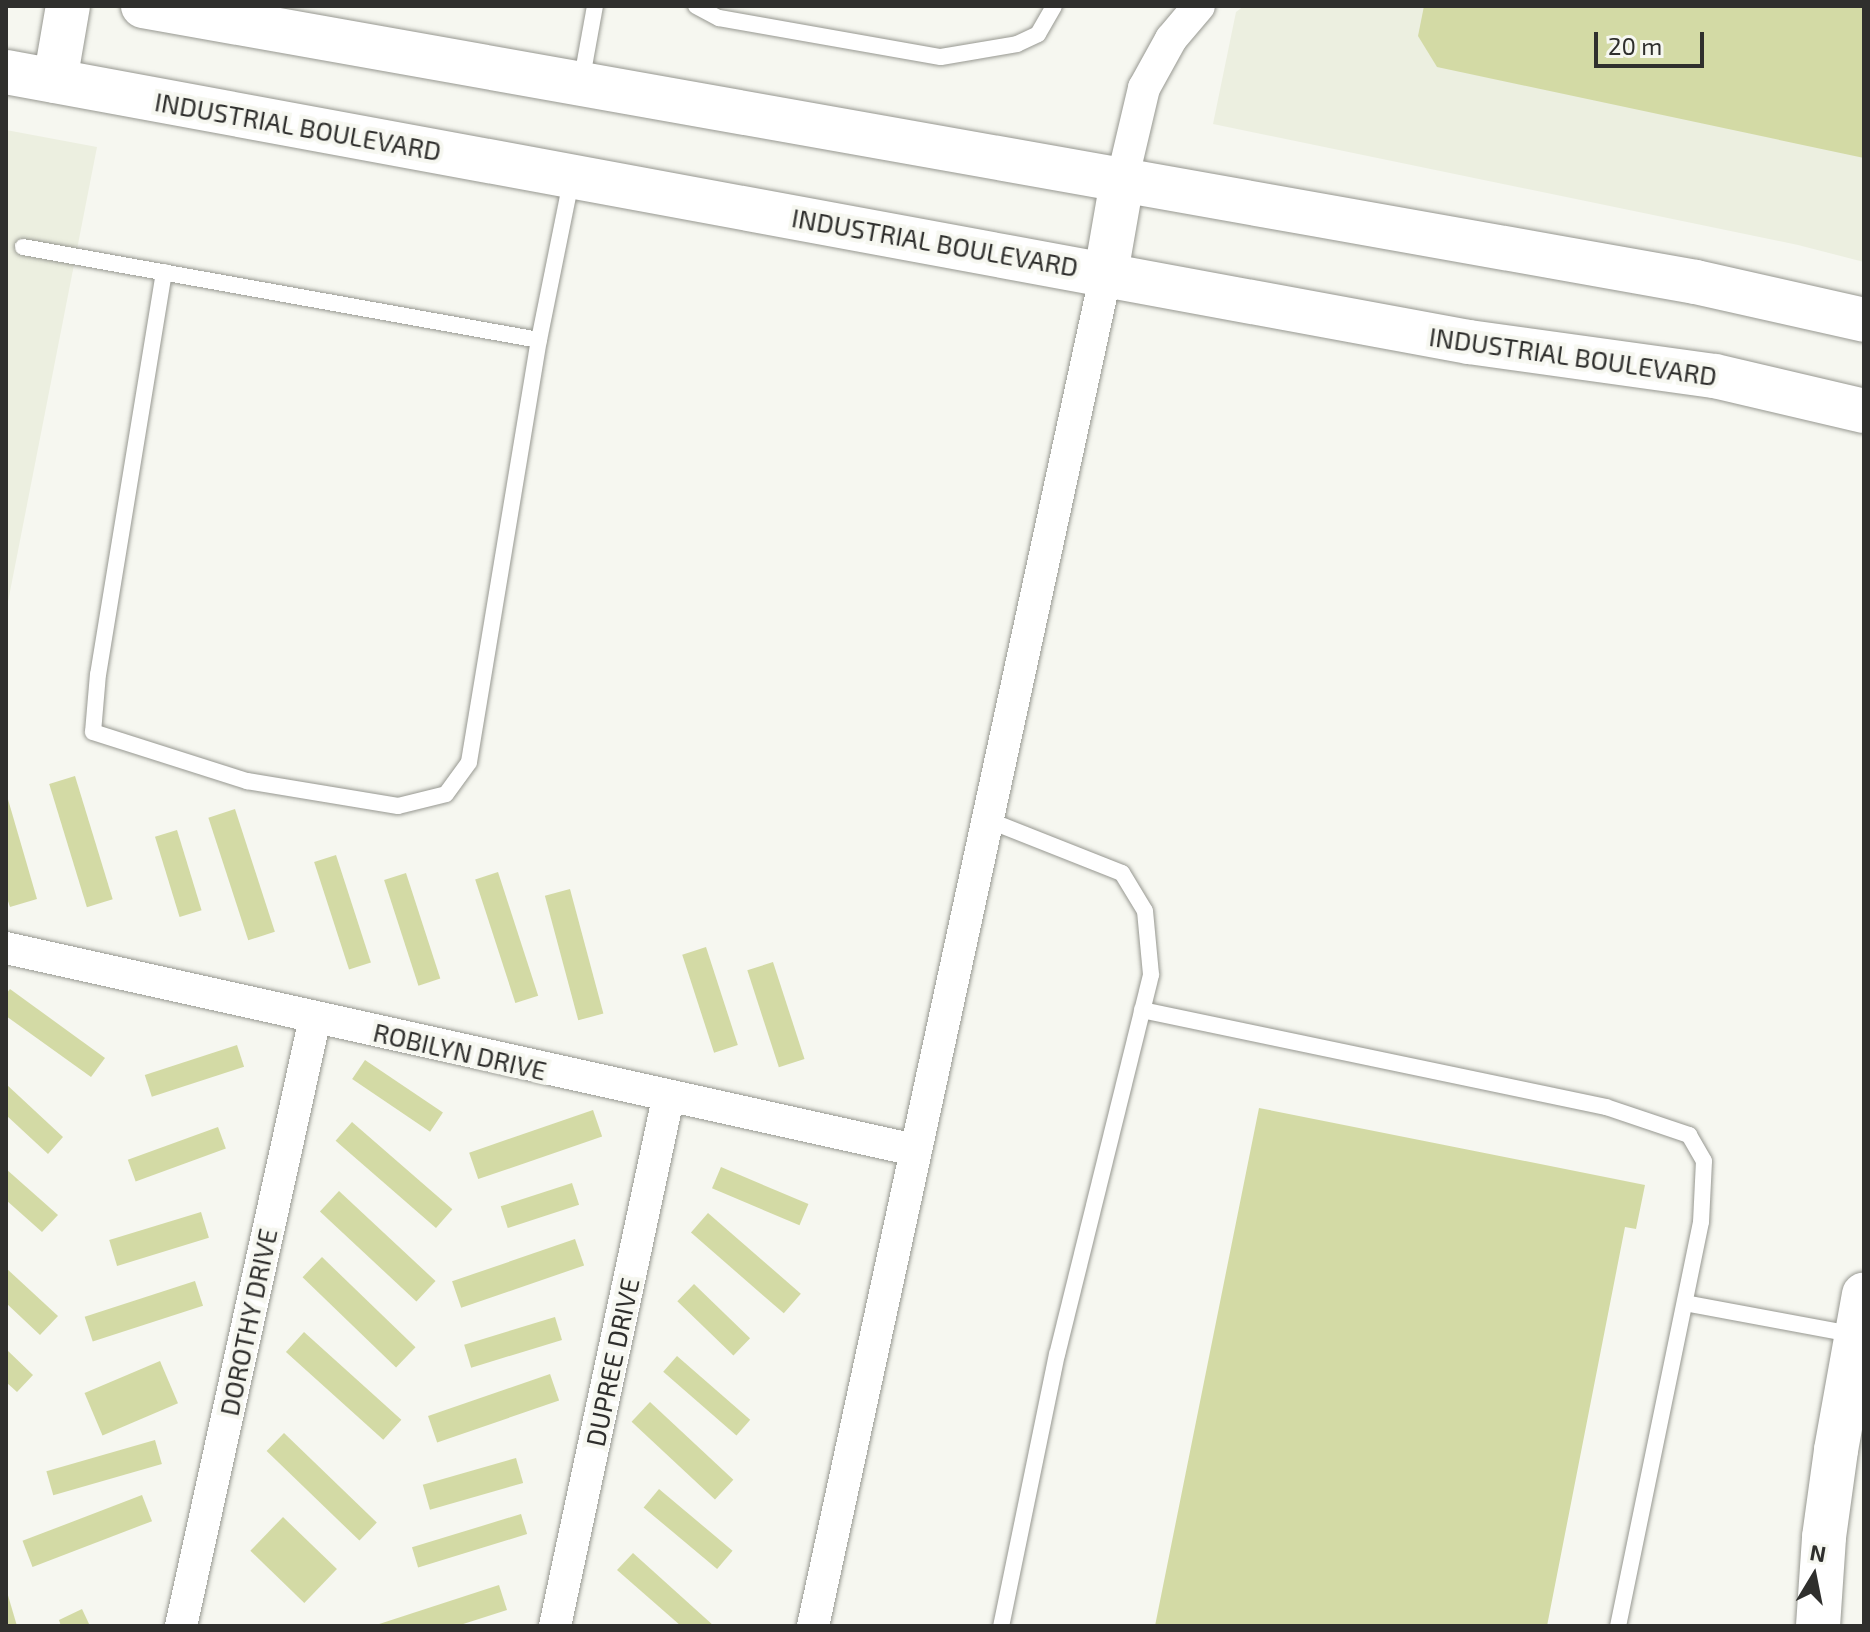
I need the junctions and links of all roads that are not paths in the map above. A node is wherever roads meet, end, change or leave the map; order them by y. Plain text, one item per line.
1 (68, 6) edge
2 (143, 6) edge
3 (595, 6) edge
4 (696, 6) edge
5 (1054, 6) edge
6 (1199, 6) edge
7 (6, 72) edge
8 (55, 81) junction
9 (580, 84) junction
10 (572, 176) junction
11 (1122, 181) junction
12 (23, 247) dead end
13 (164, 272) junction
14 (1106, 273) junction
15 (1864, 320) edge
16 (539, 340) junction
17 (1864, 411) edge
18 (988, 820) junction
19 (6, 948) edge
20 (1142, 1010) junction
21 (315, 1018) junction
22 (668, 1098) junction
23 (915, 1150) junction
24 (1685, 1303) junction
25 (1861, 1322) edge
26 (181, 1626) edge
27 (555, 1626) edge
28 (813, 1626) edge
29 (1001, 1626) edge
30 (1618, 1626) edge
31 (1818, 1626) edge

1 - 8 main road
2 - 9 main road
3 - 9 lane
4 - 5 lane
6 - 11 street
7 - 8 main road, INDUSTRIAL BOULEVARD
8 - 10 main road, INDUSTRIAL BOULEVARD
9 - 11 main road
10 - 14 main road, INDUSTRIAL BOULEVARD
10 - 16 lane
11 - 14 main road
11 - 15 main road
12 - 13 lane
13 - 16 lane
13 - 16 lane
14 - 17 main road, INDUSTRIAL BOULEVARD
14 - 18 street
18 - 20 lane
18 - 23 street
19 - 21 street, ROBILYN DRIVE
20 - 24 lane
20 - 29 lane
21 - 22 street, ROBILYN DRIVE
21 - 26 street, DOROTHY DRIVE
22 - 23 street, ROBILYN DRIVE
22 - 27 street, DUPREE DRIVE
23 - 28 street
24 - 25 lane
24 - 30 lane
25 - 31 main road

